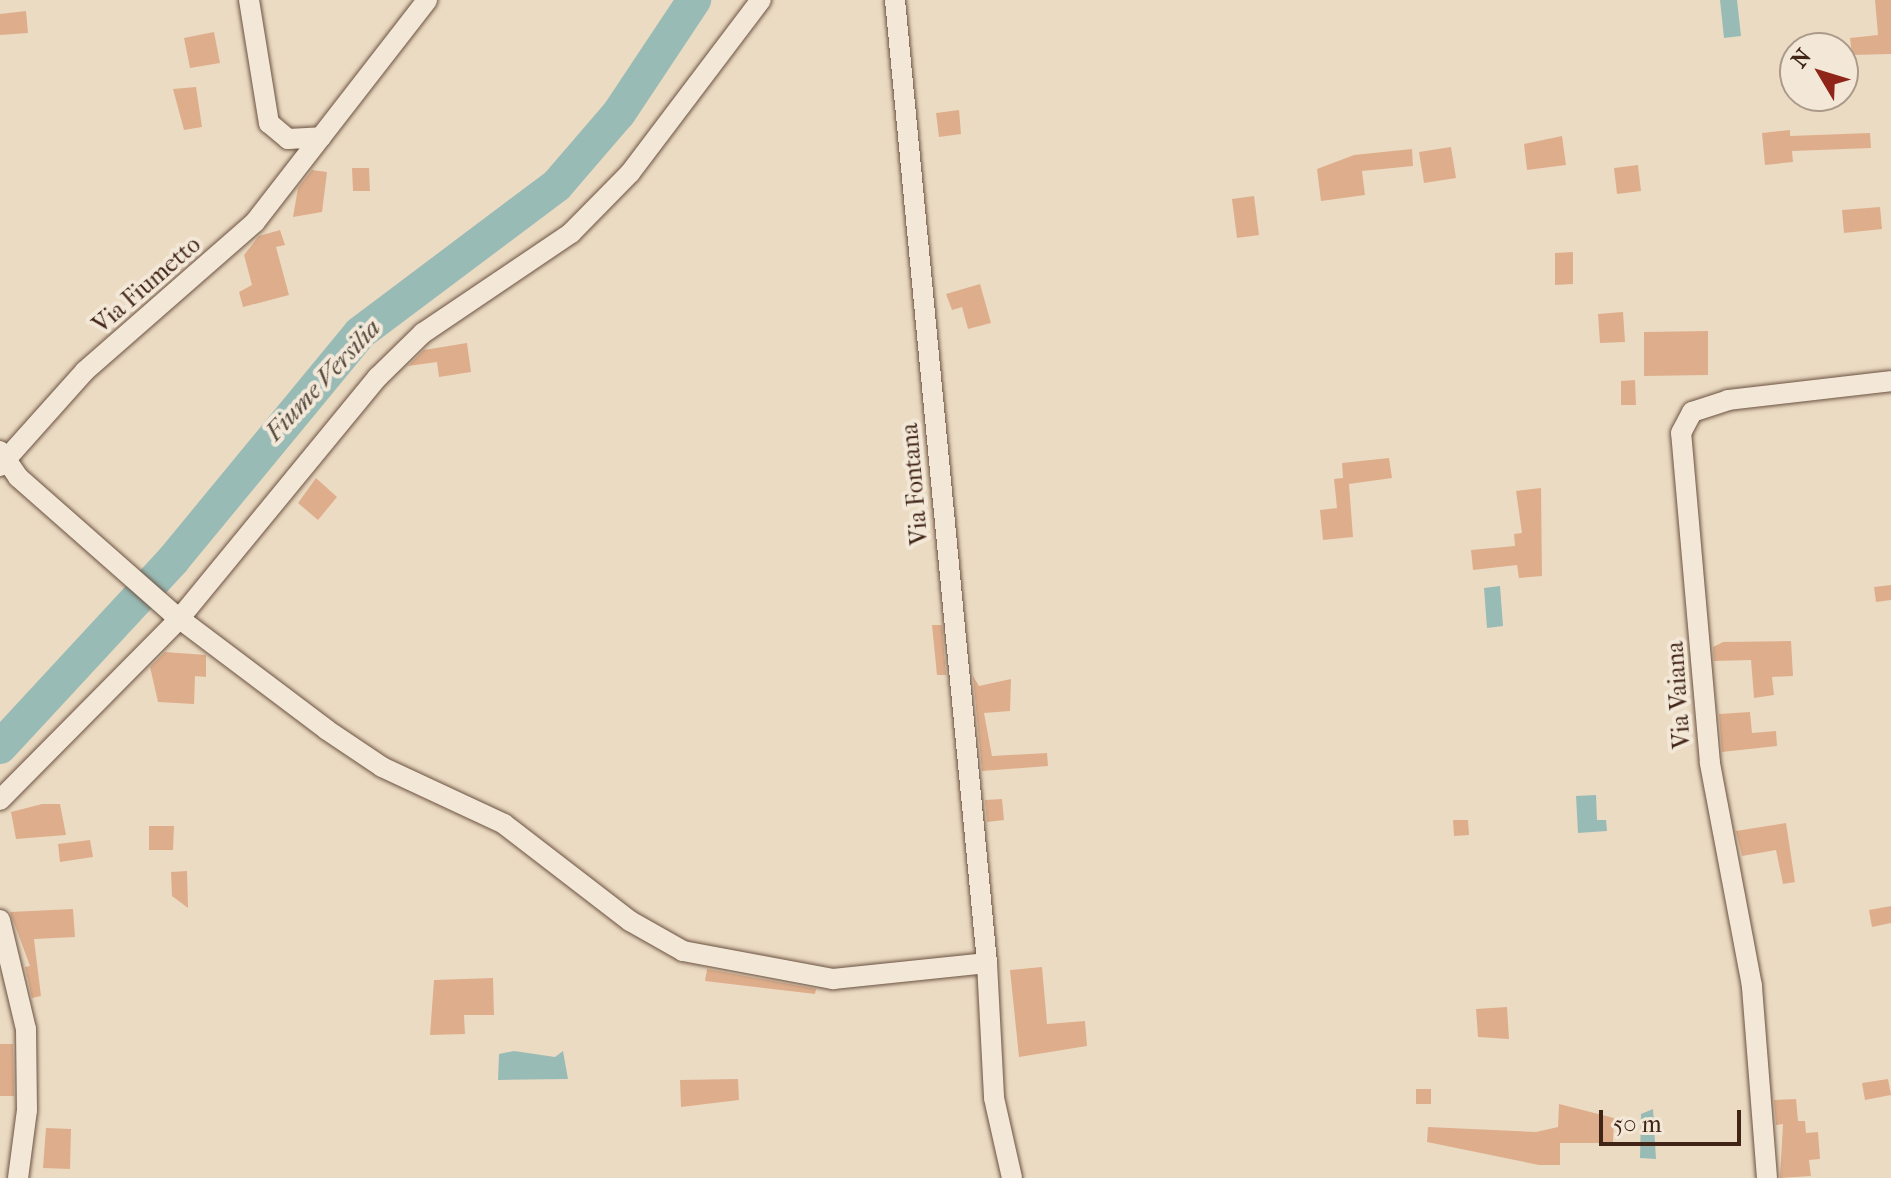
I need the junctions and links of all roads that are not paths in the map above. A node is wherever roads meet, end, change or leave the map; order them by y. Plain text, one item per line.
1 (249, 0) edge
2 (427, 0) edge
3 (761, 0) edge
4 (895, 0) edge
5 (321, 137) junction
6 (1891, 381) edge
7 (1, 459) edge
8 (175, 616) junction
9 (0, 800) edge
10 (0, 920) edge
11 (987, 963) junction
12 (18, 1178) edge
13 (1012, 1178) edge
14 (1767, 1178) edge

1 - 5 street
2 - 5 street, Via Fiumetto
3 - 8 street
4 - 11 street, Via Fontana
5 - 7 street, Via Fiumetto
6 - 14 street, Via Vaiana
7 - 8 street
8 - 9 street
8 - 11 street
10 - 12 street
11 - 13 street, Via Fontana

